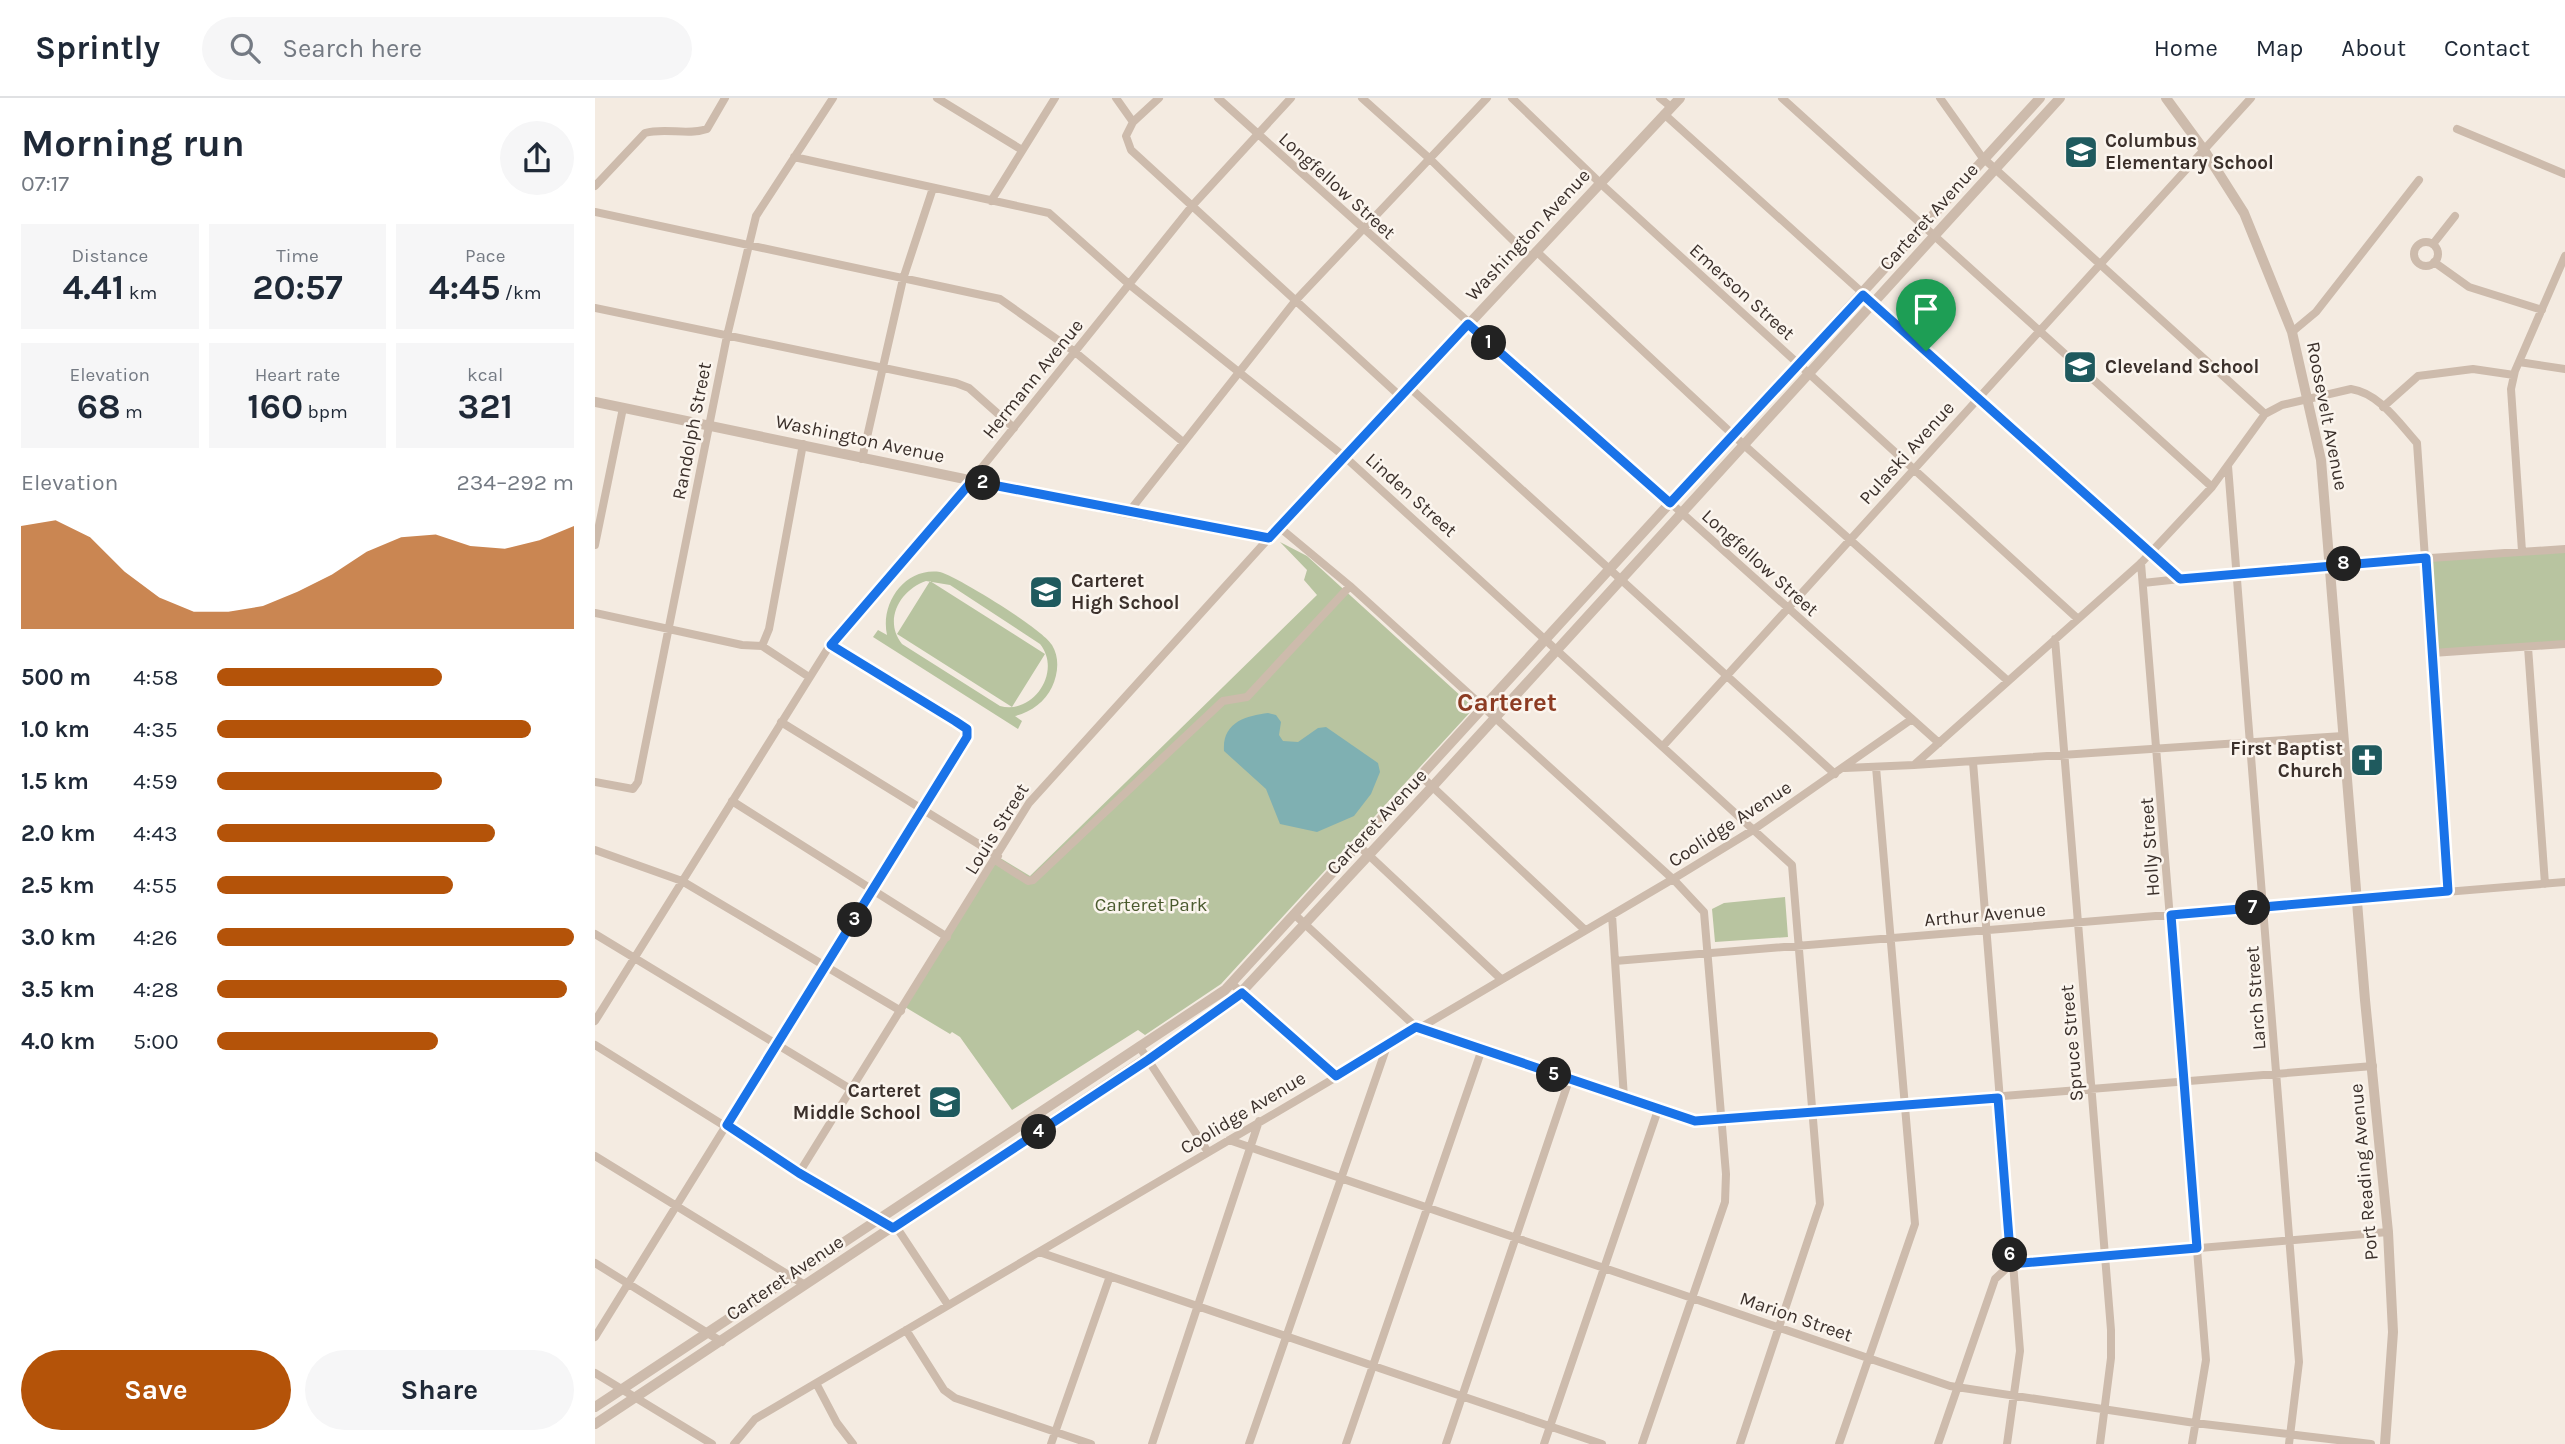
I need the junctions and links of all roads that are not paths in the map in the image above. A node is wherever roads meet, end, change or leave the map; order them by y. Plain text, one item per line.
1 (725, 98) edge
2 (832, 98) edge
3 (937, 98) edge
4 (1055, 98) edge
5 (1116, 98) edge
6 (1159, 98) edge
7 (1218, 98) edge
8 (1291, 98) edge
9 (1362, 98) edge
10 (1487, 98) edge
11 (1512, 98) edge
12 (1660, 98) edge
13 (1679, 98) edge
14 (1782, 98) edge
15 (1940, 98) edge
16 (2040, 98) edge
17 (2166, 98) edge
18 (2251, 98) edge
19 (2056, 100) edge
20 (1668, 111) junction
21 (1133, 122) junction
22 (2457, 129) dead end
23 (1257, 134) junction
24 (1021, 150) junction
25 (2204, 150) junction
26 (794, 157) junction
27 (1430, 159) junction
28 (1985, 160) junction
29 (1996, 169) junction
30 (2565, 174) edge
31 (2419, 180) dead end
32 (1600, 183) junction
33 (595, 186) edge
34 (933, 188) junction
35 (991, 201) junction
36 (1192, 206) junction
37 (595, 212) edge
38 (2455, 216) dead end
39 (1924, 226) junction
40 (1362, 230) junction
41 (1936, 237) junction
42 (2433, 244) junction
43 (748, 247) junction
44 (1533, 254) junction
45 (2564, 260) edge
46 (2434, 262) junction
47 (2101, 263) junction
48 (903, 279) junction
49 (1130, 284) junction
50 (1863, 295) junction
51 (1296, 300) junction
52 (1874, 304) junction
53 (595, 308) edge
54 (2542, 310) junction
55 (1468, 324) junction
56 (2040, 330) junction
57 (2292, 332) junction
58 (727, 336) junction
59 (1075, 352) junction
60 (2519, 362) junction
61 (1798, 364) junction
62 (884, 368) junction
63 (2565, 369) edge
64 (1239, 372) junction
65 (1809, 374) junction
66 (2514, 375) junction
67 (1409, 387) junction
68 (1401, 397) junction
69 (1978, 398) junction
70 (2306, 400) junction
71 (595, 402) edge
72 (2383, 407) junction
73 (623, 408) junction
74 (2265, 414) junction
75 (710, 426) junction
76 (1014, 428) junction
77 (1733, 434) junction
78 (1183, 442) junction
79 (803, 444) junction
80 (1744, 445) junction
81 (1345, 457) junction
82 (862, 458) junction
83 (2228, 466) junction
84 (1913, 470) junction
85 (972, 481) junction
86 (2212, 488) junction
87 (1670, 503) junction
88 (1128, 513) junction
89 (1681, 514) junction
90 (1279, 527) junction
91 (1269, 538) junction
92 (1851, 539) junction
93 (595, 545) edge
94 (2565, 549) edge
95 (2522, 551) junction
96 (2149, 554) junction
97 (2426, 558) junction
98 (2141, 563) junction
99 (2330, 566) junction
100 (1607, 569) junction
101 (2238, 574) junction
102 (2180, 579) junction
103 (1619, 581) junction
104 (2143, 583) junction
105 (1350, 586) junction
106 (1787, 608) junction
107 (595, 613) edge
108 (2078, 619) junction
109 (669, 629) junction
110 (1545, 639) junction
111 (2056, 639) junction
112 (2565, 644) edge
113 (831, 645) junction
114 (762, 646) junction
115 (2528, 647) junction
116 (1557, 650) junction
117 (2432, 653) junction
118 (1727, 675) junction
119 (809, 677) junction
120 (2008, 681) junction
121 (1483, 708) junction
122 (1493, 718) junction
123 (1912, 719) junction
124 (781, 722) junction
125 (2343, 736) junction
126 (1939, 743) junction
127 (2252, 743) junction
128 (1663, 746) junction
129 (2158, 749) junction
130 (2065, 755) junction
131 (1973, 762) junction
132 (1913, 765) junction
133 (1876, 767) junction
134 (1843, 768) junction
135 (1835, 774) junction
136 (1422, 777) junction
137 (595, 782) edge
138 (1433, 787) junction
139 (732, 801) junction
140 (923, 810) junction
141 (1753, 830) junction
142 (1358, 845) junction
143 (595, 850) edge
144 (1370, 856) junction
145 (997, 858) junction
146 (1673, 879) junction
147 (682, 881) junction
148 (2565, 883) edge
149 (2545, 884) junction
150 (873, 890) junction
151 (2448, 891) junction
152 (2358, 898) junction
153 (2265, 907) junction
154 (1294, 914) junction
155 (1612, 915) junction
156 (2171, 915) junction
157 (2078, 923) junction
158 (1305, 925) junction
159 (1585, 930) junction
160 (1987, 930) junction
161 (595, 934) edge
162 (947, 937) junction
163 (1891, 938) junction
164 (1799, 946) junction
165 (1708, 953) junction
166 (634, 958) junction
167 (1615, 961) junction
168 (826, 966) junction
169 (1501, 979) junction
170 (1231, 983) junction
171 (1242, 993) junction
172 (901, 1011) junction
173 (595, 1021) edge
174 (1416, 1027) junction
175 (595, 1045) edge
176 (777, 1045) junction
177 (1139, 1046) junction
178 (1387, 1046) junction
179 (1482, 1049) junction
180 (1148, 1060) junction
181 (2373, 1066) junction
182 (2277, 1074) junction
183 (1336, 1076) junction
184 (1569, 1080) junction
185 (2184, 1081) junction
186 (2092, 1089) junction
187 (852, 1090) junction
188 (1061, 1097) junction
189 (1624, 1098) junction
190 (1998, 1098) junction
191 (1905, 1104) junction
192 (1658, 1110) junction
193 (1071, 1111) junction
194 (1813, 1111) junction
195 (1722, 1119) junction
196 (1259, 1121) junction
197 (727, 1125) junction
198 (1229, 1140) junction
199 (1251, 1147) junction
200 (1208, 1152) junction
201 (595, 1156) edge
202 (799, 1173) junction
203 (949, 1173) junction
204 (1339, 1178) junction
205 (957, 1185) junction
206 (677, 1206) junction
207 (1427, 1207) junction
208 (875, 1219) junction
209 (893, 1228) junction
210 (2388, 1231) junction
211 (1516, 1236) junction
212 (2290, 1240) junction
213 (2197, 1248) junction
214 (1039, 1252) junction
215 (2105, 1255) junction
216 (595, 1263) edge
217 (2011, 1264) junction
218 (1603, 1268) junction
219 (791, 1276) junction
220 (1110, 1276) junction
221 (628, 1283) junction
222 (805, 1285) junction
223 (1692, 1298) junction
224 (948, 1305) junction
225 (1197, 1306) junction
226 (1780, 1328) junction
227 (906, 1330) junction
228 (706, 1332) junction
229 (595, 1337) edge
230 (1285, 1337) junction
231 (722, 1342) junction
232 (1868, 1358) junction
233 (1373, 1366) junction
234 (595, 1373) edge
235 (816, 1383) junction
236 (1958, 1387) junction
237 (620, 1390) junction
238 (2014, 1394) junction
239 (1462, 1397) junction
240 (634, 1399) junction
241 (595, 1406) edge
242 (2104, 1409) junction
243 (2195, 1423) junction
244 (595, 1424) edge
245 (1550, 1427) junction
246 (1055, 1432) junction
247 (2289, 1439) edge
248 (849, 1442) edge
249 (712, 1444) edge
250 (734, 1444) edge
251 (1051, 1444) edge
252 (1091, 1444) edge
253 (1152, 1444) edge
254 (1249, 1444) edge
255 (1346, 1444) edge
256 (1446, 1444) edge
257 (1544, 1444) edge
258 (1602, 1444) edge
259 (1642, 1444) edge
260 (1740, 1444) edge
261 (1839, 1444) edge
262 (1938, 1444) edge
263 (2007, 1444) edge
264 (2099, 1444) edge
265 (2193, 1444) edge
266 (2371, 1444) edge
267 (2385, 1444) edge

1 - 33 street
2 - 26 street, Randolph Street
3 - 24 street
4 - 24 street
5 - 21 street
6 - 21 street
7 - 23 street, Longfellow Street
8 - 23 street, Hermann Avenue
9 - 27 street
10 - 27 street
11 - 32 street, Emerson Street
12 - 20 street
13 - 20 street, Washington Avenue
14 - 39 street
15 - 28 street
16 - 28 street, Carteret Avenue
17 - 25 street, Roosevelt Avenue
18 - 25 street, Pulaski Avenue
19 - 29 street, Carteret Avenue
20 - 32 street, Washington Avenue
20 - 50 street
21 - 36 street
22 - 30 street
23 - 36 street, Hermann Avenue
23 - 40 street, Longfellow Street
24 - 35 street
25 - 47 street, Pulaski Avenue
25 - 57 street, Roosevelt Avenue
26 - 34 street, Linden Street
26 - 43 street, Randolph Street
27 - 40 street
27 - 44 street
28 - 29 street
28 - 39 street, Carteret Avenue
29 - 41 street, Carteret Avenue
29 - 47 street
31 - 57 street
32 - 44 street, Washington Avenue
32 - 61 street, Emerson Street
34 - 35 street, Linden Street
34 - 48 street
35 - 49 street, Linden Street
36 - 49 street, Hermann Avenue
36 - 51 street
37 - 43 street
38 - 42 street
39 - 41 street
39 - 50 street, Carteret Avenue
40 - 51 street
40 - 55 street, Longfellow Street
41 - 52 street, Carteret Avenue
41 - 56 street
42 - 46 street
42 - 46 street
43 - 48 street
43 - 58 street, Randolph Street
44 - 55 street, Washington Avenue
44 - 77 street
45 - 54 street
46 - 54 street
47 - 56 street, Pulaski Avenue
47 - 74 street
48 - 59 street
48 - 62 street
49 - 59 street, Hermann Avenue
49 - 64 street, Linden Street
50 - 52 street
50 - 61 street, Carteret Avenue
51 - 64 street
51 - 68 street
52 - 65 street, Carteret Avenue
52 - 69 street
53 - 58 street
54 - 60 street
55 - 67 street, Washington Avenue
55 - 87 street, Longfellow Street
56 - 69 street, Pulaski Avenue
56 - 86 street
57 - 70 street, Roosevelt Avenue
58 - 62 street
58 - 75 street, Randolph Street
59 - 76 street, Hermann Avenue
59 - 78 street
60 - 63 street
60 - 66 street
61 - 65 street, Emerson Street
61 - 77 street, Carteret Avenue
62 - 76 street
62 - 82 street
64 - 78 street
64 - 81 street, Linden Street
65 - 80 street, Carteret Avenue
65 - 84 street, Emerson Street
66 - 72 street
66 - 95 street
67 - 68 street, Washington Avenue
67 - 100 street
68 - 81 street, Washington Avenue
69 - 84 street, Pulaski Avenue
69 - 96 street
70 - 72 street
70 - 74 street
70 - 99 street, Roosevelt Avenue
71 - 73 street, Washington Avenue
72 - 97 street
73 - 75 street, Washington Avenue
73 - 93 street
74 - 83 street
75 - 79 street, Washington Avenue
75 - 109 street, Randolph Street
76 - 85 street, Hermann Avenue
77 - 80 street
77 - 87 street, Carteret Avenue
78 - 88 street
79 - 82 street, Washington Avenue
79 - 114 street
80 - 89 street, Carteret Avenue
80 - 92 street
81 - 90 street, Washington Avenue
81 - 110 street, Linden Street
82 - 85 street, Washington Avenue
83 - 86 street
83 - 101 street, Larch Street
84 - 92 street, Pulaski Avenue
84 - 108 street, Emerson Street
85 - 88 street, Washington Avenue
85 - 113 street, Hermann Avenue
86 - 96 street
87 - 89 street, Longfellow Street
87 - 100 street, Carteret Avenue
88 - 91 street, Washington Avenue
89 - 103 street, Carteret Avenue
89 - 106 street, Longfellow Street
90 - 91 street, Washington Avenue
90 - 105 street
91 - 145 street, Louis Street
92 - 106 street, Pulaski Avenue
92 - 120 street
94 - 95 street
95 - 97 street
96 - 98 street
96 - 102 street
97 - 99 street
97 - 117 street
98 - 104 street, Holly Street
98 - 108 street
99 - 101 street
99 - 125 street, Roosevelt Avenue
100 - 103 street
100 - 110 street, Carteret Avenue
101 - 102 street
101 - 127 street, Larch Street
102 - 104 street
103 - 116 street, Carteret Avenue
103 - 118 street
104 - 129 street, Holly Street
105 - 121 street
105 - 145 street
106 - 118 street, Pulaski Avenue
106 - 123 street, Longfellow Street
107 - 109 street
108 - 111 street
109 - 114 street
109 - 137 street, Randolph Street
110 - 116 street, Linden Street
110 - 121 street, Carteret Avenue
111 - 120 street
111 - 130 street, Spruce Street
112 - 115 street
113 - 119 street, Hermann Avenue
113 - 140 street
114 - 119 street
115 - 117 street
115 - 149 street
116 - 122 street, Carteret Avenue
116 - 128 street, Linden Street
117 - 151 street
118 - 128 street, Pulaski Avenue
118 - 135 street
119 - 124 street, Hermann Avenue
120 - 126 street
121 - 122 street
121 - 136 street, Carteret Avenue
122 - 138 street, Carteret Avenue
122 - 146 street
123 - 126 street, Longfellow Street
123 - 134 street, Coolidge Avenue
124 - 139 street, Hermann Avenue
124 - 140 street
125 - 127 street
125 - 152 street, Roosevelt Avenue
126 - 132 street
127 - 129 street
127 - 153 street, Larch Street
128 - 141 street, Linden Street
129 - 130 street
129 - 156 street, Holly Street
130 - 131 street
130 - 157 street, Spruce Street
131 - 132 street
131 - 160 street
132 - 133 street
133 - 134 street
133 - 163 street
134 - 135 street, Coolidge Avenue
135 - 141 street, Coolidge Avenue
136 - 138 street
136 - 142 street, Carteret Avenue
138 - 144 street, Carteret Avenue
138 - 159 street
139 - 147 street, Hermann Avenue
139 - 150 street
140 - 145 street
140 - 150 street
141 - 146 street, Coolidge Avenue
141 - 164 street, Linden Street
142 - 144 street
142 - 154 street, Carteret Avenue
143 - 147 street
144 - 158 street, Carteret Avenue
144 - 169 street
145 - 162 street, Louis Street
146 - 155 street, Coolidge Avenue
146 - 165 street
147 - 166 street, Hermann Avenue
147 - 168 street
148 - 149 street, Arthur Avenue
149 - 151 street, Arthur Avenue
150 - 162 street
150 - 168 street
151 - 152 street, Arthur Avenue
152 - 153 street, Arthur Avenue
152 - 181 street, Port Reading Avenue
153 - 156 street, Arthur Avenue
153 - 182 street, Larch Street
154 - 158 street
154 - 170 street, Carteret Avenue
155 - 159 street, Coolidge Avenue
155 - 167 street
156 - 157 street, Arthur Avenue
156 - 185 street, Holly Street
157 - 160 street, Arthur Avenue
157 - 186 street, Spruce Street
158 - 171 street, Carteret Avenue
158 - 174 street
159 - 169 street, Coolidge Avenue
160 - 163 street, Arthur Avenue
160 - 190 street
161 - 166 street
162 - 172 street, Louis Street
163 - 164 street, Arthur Avenue
163 - 191 street
164 - 165 street, Arthur Avenue
164 - 194 street, Linden Street
165 - 167 street, Arthur Avenue
165 - 195 street
166 - 173 street, Hermann Avenue
166 - 176 street
167 - 189 street
168 - 172 street
168 - 176 street
169 - 174 street, Coolidge Avenue
170 - 171 street
170 - 177 street, Carteret Avenue
171 - 180 street, Carteret Avenue
171 - 183 street
172 - 187 street, Louis Street
174 - 178 street, Coolidge Avenue
174 - 179 street
175 - 197 street
176 - 187 street
176 - 197 street
177 - 180 street
177 - 188 street, Carteret Avenue
178 - 183 street, Coolidge Avenue
178 - 204 street
179 - 184 street
179 - 207 street
180 - 193 street, Carteret Avenue
180 - 200 street
181 - 182 street
181 - 210 street, Port Reading Avenue
182 - 185 street
182 - 212 street, Larch Street
183 - 196 street, Coolidge Avenue
184 - 189 street
184 - 211 street
185 - 186 street
185 - 213 street, Holly Street
186 - 190 street
186 - 215 street, Spruce Street
187 - 202 street, Louis Street
188 - 193 street
188 - 203 street, Carteret Avenue
189 - 192 street
190 - 191 street
190 - 217 street
191 - 194 street
191 - 232 street
192 - 195 street
192 - 218 street
193 - 205 street, Carteret Avenue
194 - 195 street
194 - 226 street, Linden Street
195 - 223 street
196 - 198 street, Coolidge Avenue
196 - 199 street
197 - 202 street
197 - 206 street
198 - 199 street, Marion Street
198 - 200 street, Coolidge Avenue
199 - 204 street, Marion Street
199 - 225 street
200 - 214 street, Coolidge Avenue
201 - 206 street
202 - 208 street
203 - 205 street
203 - 208 street, Carteret Avenue
204 - 207 street, Marion Street
204 - 230 street
205 - 209 street, Carteret Avenue
206 - 219 street
206 - 221 street
207 - 211 street, Marion Street
207 - 233 street
208 - 209 street
208 - 219 street, Carteret Avenue
209 - 222 street, Carteret Avenue
209 - 224 street
210 - 212 street
210 - 267 street, Port Reading Avenue
211 - 218 street, Marion Street
211 - 239 street
212 - 213 street
212 - 247 street, Larch Street
213 - 215 street
213 - 243 street, Holly Street
214 - 220 street
214 - 224 street, Coolidge Avenue
215 - 217 street
215 - 242 street, Spruce Street
216 - 221 street
217 - 236 street
217 - 238 street
218 - 223 street, Marion Street
218 - 245 street
219 - 222 street
219 - 228 street, Carteret Avenue
220 - 225 street
220 - 246 street
221 - 228 street
221 - 229 street
222 - 231 street, Carteret Avenue
223 - 226 street, Marion Street
223 - 259 street
224 - 227 street, Coolidge Avenue
225 - 230 street
225 - 253 street
226 - 232 street, Marion Street
226 - 260 street, Linden Street
227 - 235 street, Coolidge Avenue
227 - 246 street
228 - 231 street
228 - 237 street, Carteret Avenue
230 - 233 street
230 - 254 street
231 - 240 street, Carteret Avenue
232 - 236 street, Marion Street
232 - 261 street
233 - 239 street
233 - 255 street
234 - 237 street
235 - 248 street
235 - 250 street, Coolidge Avenue
236 - 238 street, Marion Street
236 - 262 street
237 - 240 street
237 - 241 street, Carteret Avenue
238 - 242 street, Marion Street
238 - 263 street
239 - 245 street
239 - 256 street
240 - 244 street, Carteret Avenue
240 - 249 street
242 - 243 street, Marion Street
242 - 264 street, Spruce Street
243 - 247 street, Marion Street
243 - 265 street, Holly Street
245 - 257 street
245 - 258 street
246 - 251 street
246 - 252 street
247 - 266 street, Marion Street

